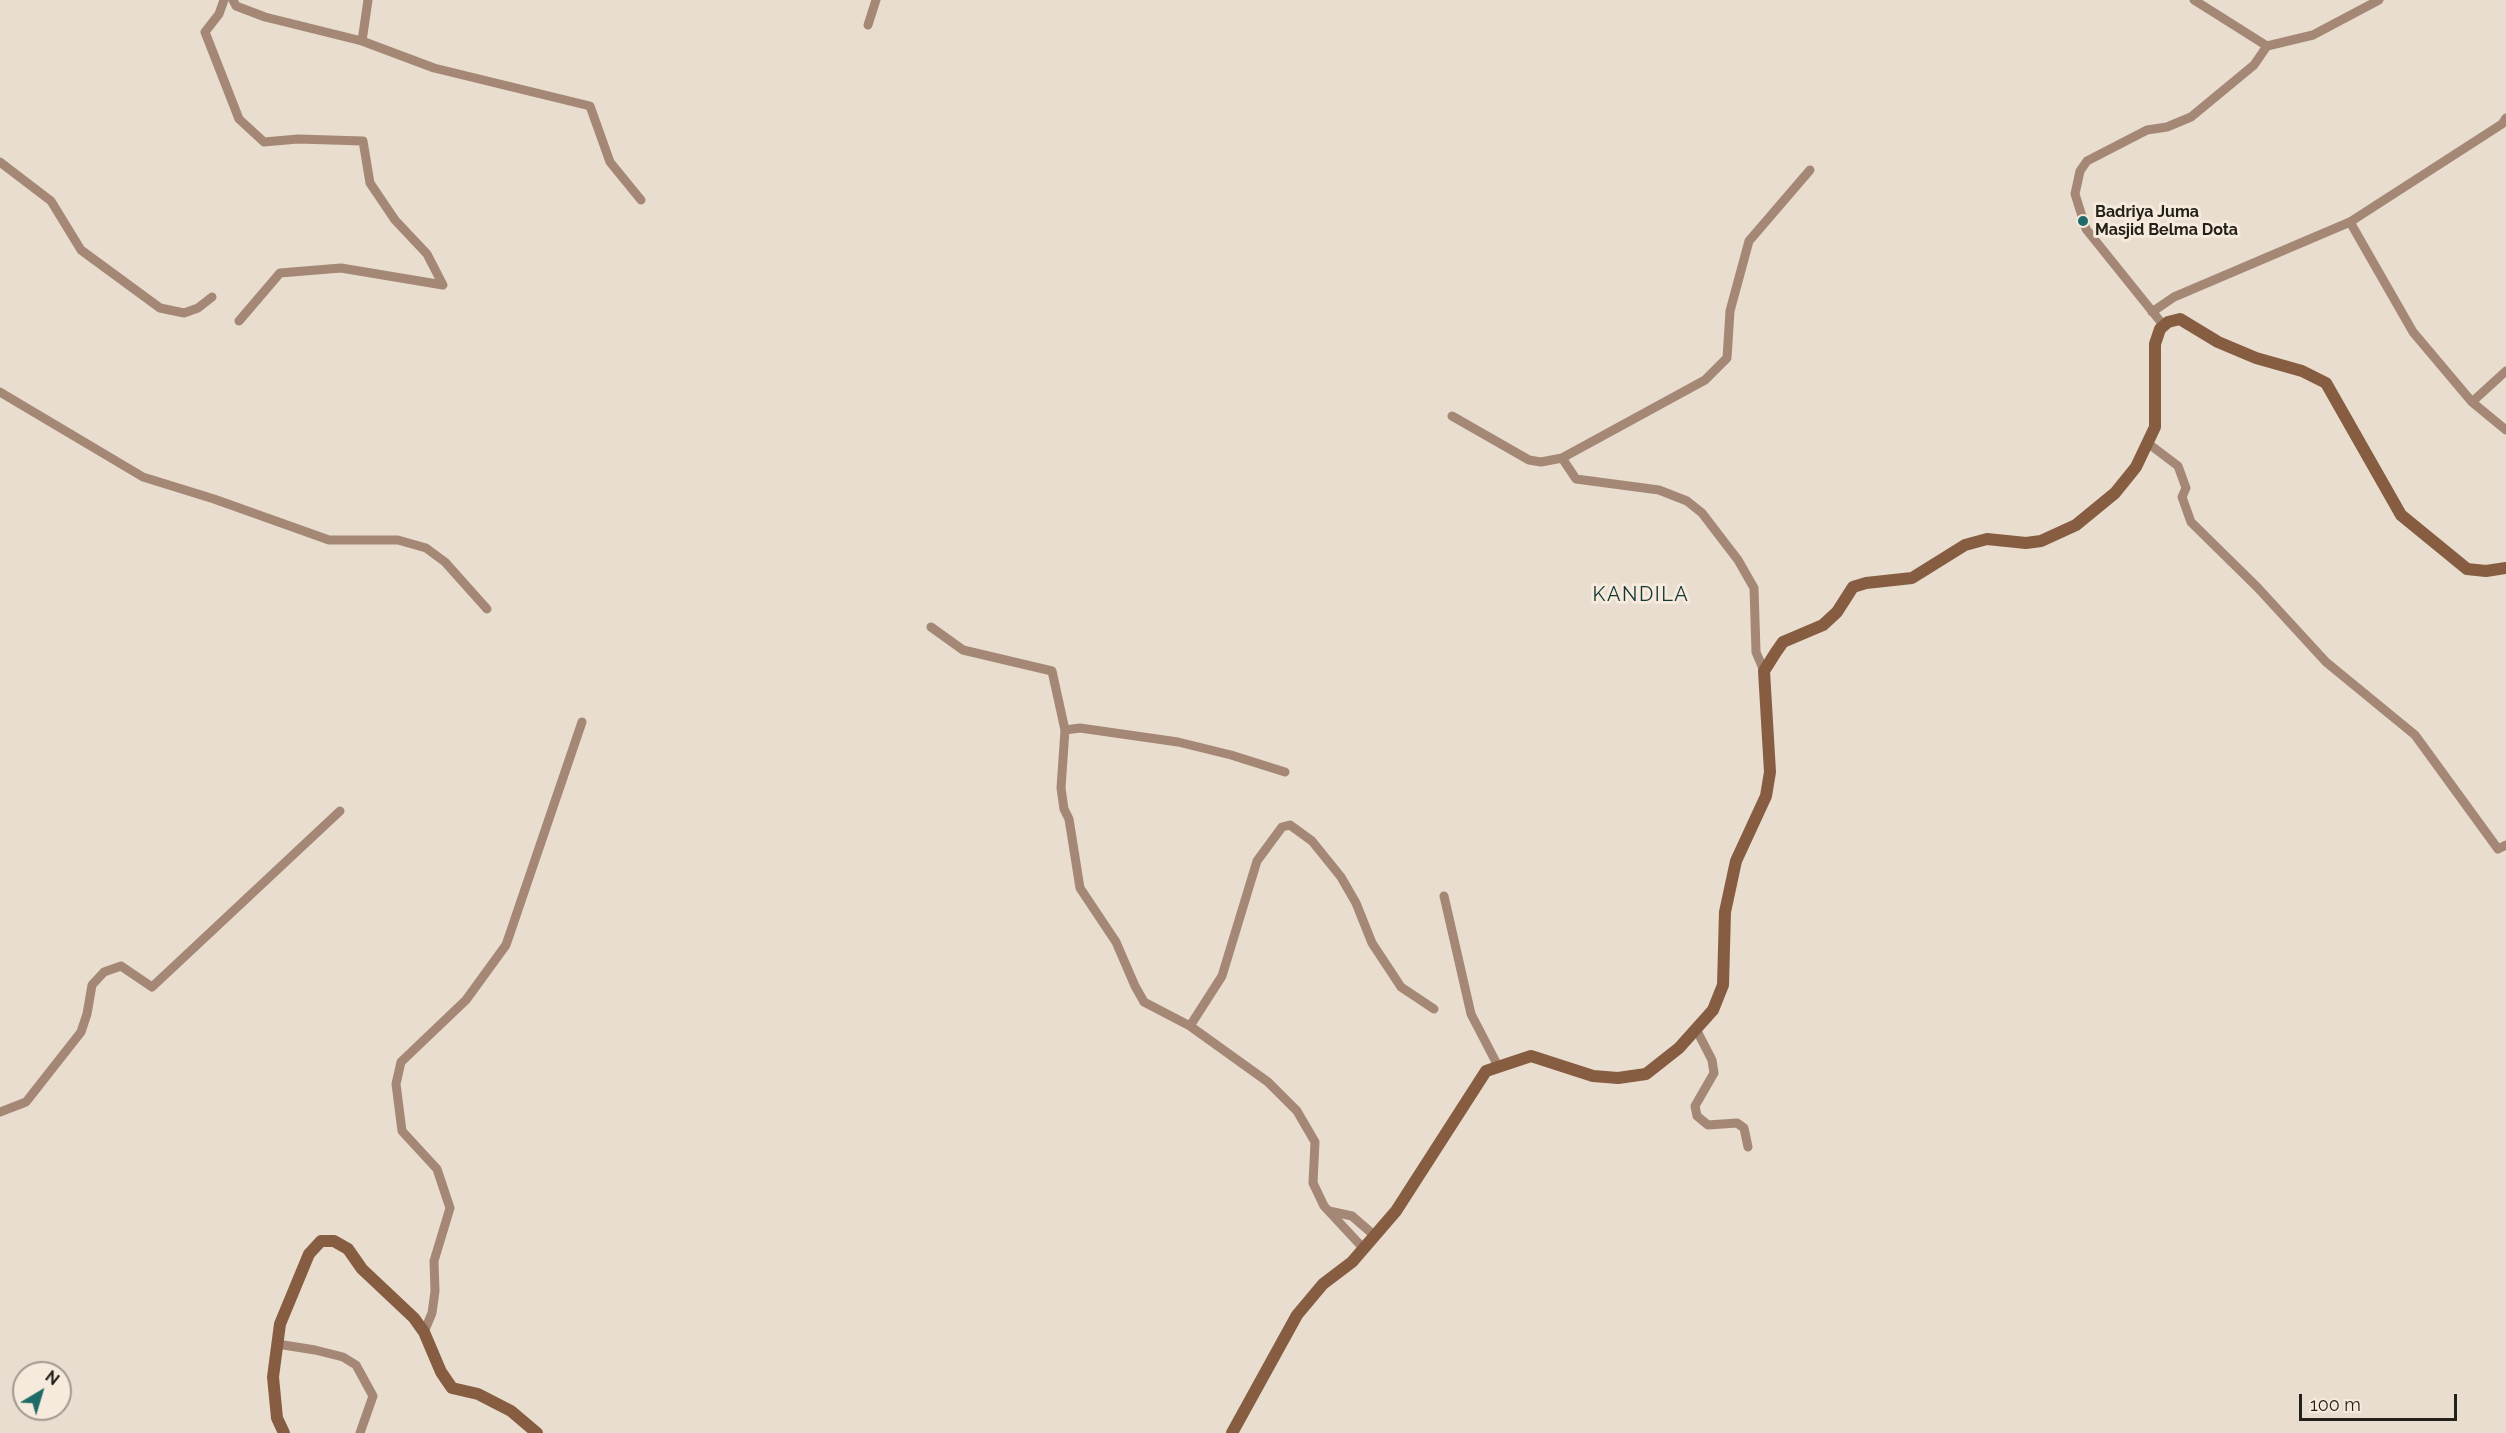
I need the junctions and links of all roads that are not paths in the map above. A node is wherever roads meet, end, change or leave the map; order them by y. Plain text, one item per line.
1 (224, 0) edge
2 (233, 0) edge
3 (368, 0) edge
4 (876, 0) edge
5 (2194, 0) edge
6 (2379, 0) edge
7 (868, 26) dead end
8 (362, 41) junction
9 (2267, 46) junction
10 (2506, 118) edge
11 (0, 162) edge
12 (1810, 170) dead end
13 (641, 200) dead end
14 (2350, 222) junction
15 (212, 297) dead end
16 (2152, 312) junction
17 (239, 321) dead end
18 (2164, 326) junction
19 (2506, 370) edge
20 (0, 392) edge
21 (2472, 402) junction
22 (1452, 416) dead end
23 (2506, 430) edge
24 (2149, 444) junction
25 (1562, 458) junction
26 (2506, 568) edge
27 (487, 609) dead end
28 (931, 627) dead end
29 (1764, 671) junction
30 (582, 722) dead end
31 (1065, 730) junction
32 (1285, 772) dead end
33 (340, 811) dead end
34 (2506, 845) edge
35 (1444, 896) dead end
36 (1434, 1009) dead end
37 (1190, 1026) junction
38 (1696, 1029) junction
39 (1498, 1066) junction
40 (0, 1112) edge
41 (1748, 1147) dead end
42 (1329, 1211) junction
43 (1375, 1236) junction
44 (1364, 1249) junction
45 (424, 1332) junction
46 (277, 1344) junction
47 (284, 1433) edge
48 (360, 1433) edge
49 (537, 1433) edge
50 (1232, 1433) edge

1 - 17 street
2 - 8 street
3 - 8 street
4 - 7 street
5 - 9 street
6 - 9 street
8 - 13 street
9 - 16 street
10 - 14 street
11 - 15 street
12 - 25 street
14 - 16 street
14 - 21 street
16 - 18 street
18 - 24 main road
18 - 26 main road
19 - 21 street
20 - 27 street
21 - 23 street
22 - 25 street
24 - 29 main road
24 - 34 street
25 - 29 street
28 - 31 street
29 - 38 main road
30 - 45 street
31 - 32 street
31 - 37 street
33 - 40 street
35 - 39 street
36 - 37 street
37 - 42 street
38 - 39 main road
38 - 41 street
39 - 43 main road
42 - 43 street
42 - 44 street
43 - 44 main road
44 - 50 main road
45 - 46 main road
45 - 49 main road
46 - 47 main road
46 - 48 street

